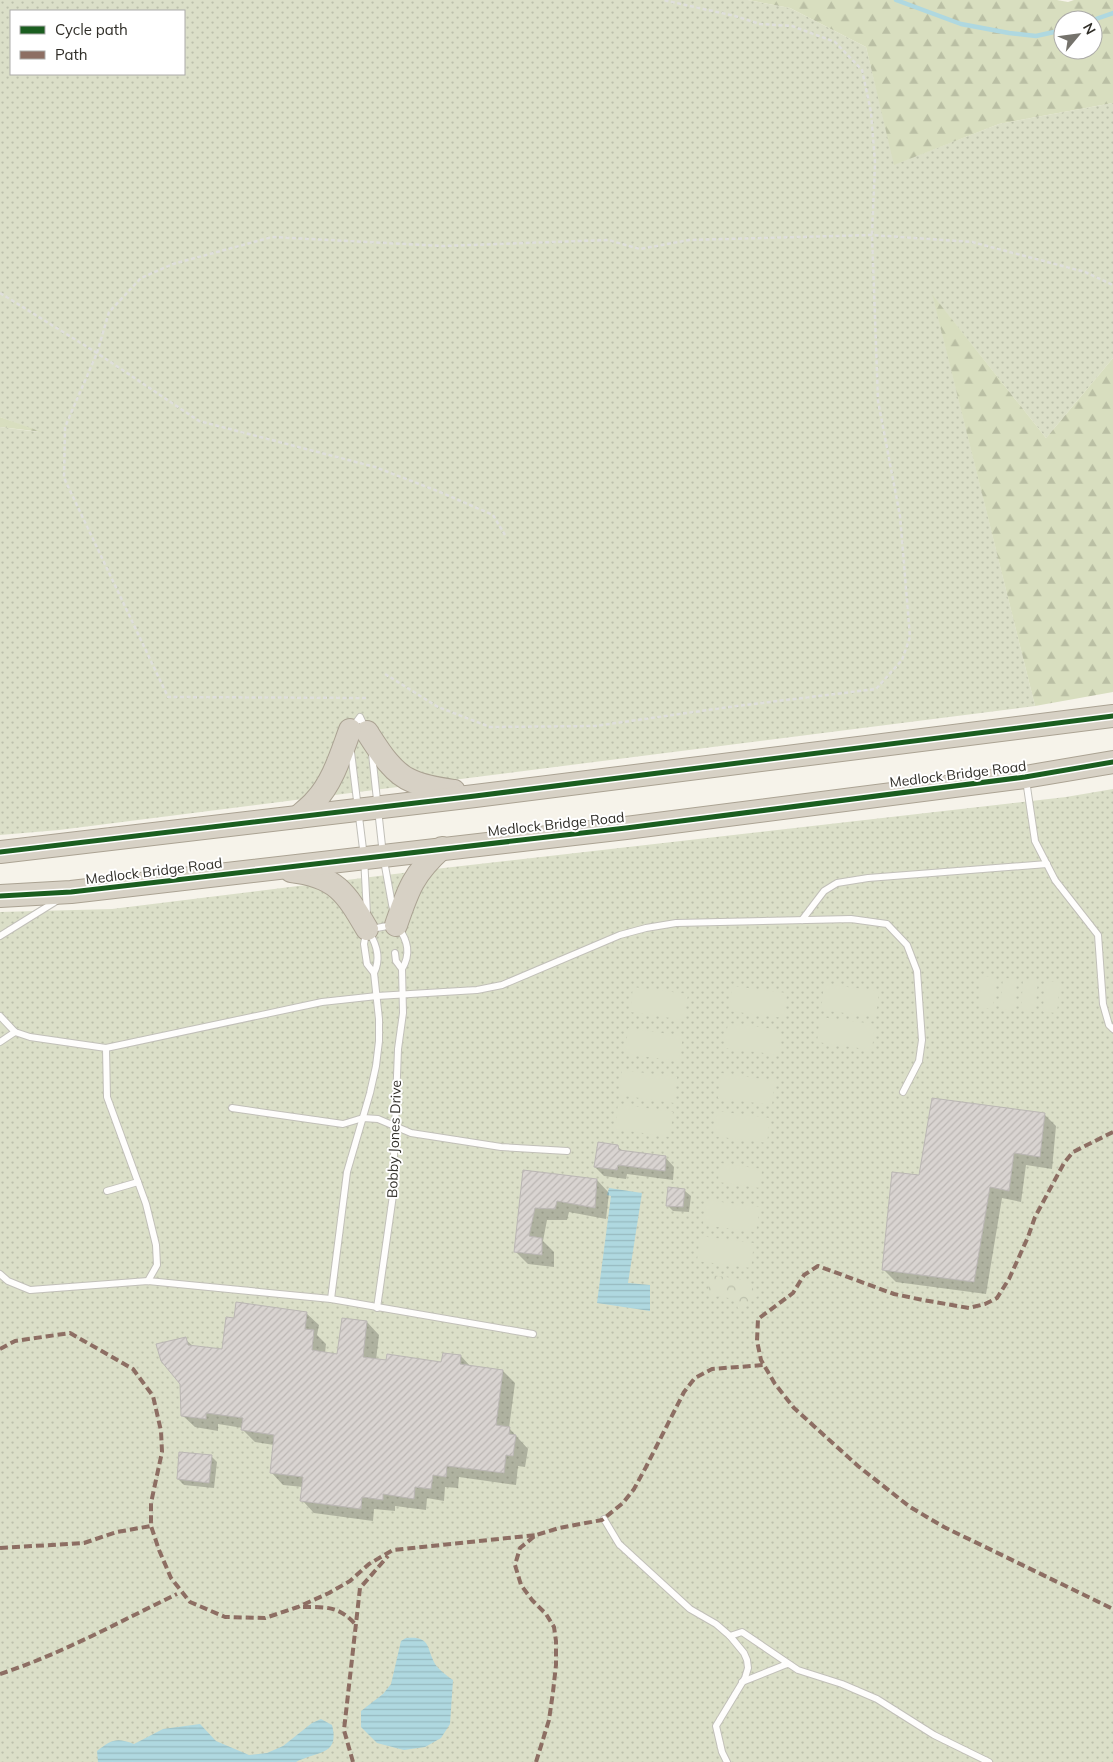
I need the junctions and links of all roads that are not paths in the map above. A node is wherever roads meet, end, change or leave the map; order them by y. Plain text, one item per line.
1 (1113, 716) edge
2 (359, 731) junction
3 (1113, 762) edge
4 (1025, 776) junction
5 (474, 796) junction
6 (369, 808) junction
7 (298, 817) junction
8 (442, 848) junction
9 (0, 852) edge
10 (373, 856) junction
11 (1047, 864) junction
12 (272, 869) junction
13 (71, 892) junction
14 (0, 896) edge
15 (802, 920) junction
16 (367, 929) junction
17 (395, 931) junction
18 (0, 936) edge
19 (395, 953) dead end
20 (402, 969) junction
21 (374, 973) junction
22 (404, 994) junction
23 (377, 996) junction
24 (0, 1016) edge
25 (1113, 1029) edge
26 (15, 1032) junction
27 (0, 1042) edge
28 (106, 1048) junction
29 (903, 1092) dead end
30 (232, 1108) dead end
31 (363, 1118) junction
32 (395, 1126) junction
33 (567, 1151) dead end
34 (138, 1182) junction
35 (106, 1192) dead end
36 (0, 1274) edge
37 (148, 1282) junction
38 (331, 1299) junction
39 (377, 1308) junction
40 (533, 1334) dead end
41 (604, 1519) dead end
42 (730, 1636) junction
43 (787, 1664) junction
44 (741, 1682) junction
45 (727, 1762) edge
46 (989, 1762) edge

1 - 5 highway
2 - 5 highway
2 - 6 lane, Bobby Jones Drive
2 - 6 lane, Bobby Jones Drive
2 - 7 highway
3 - 4 highway, Medlock Bridge Road
4 - 8 highway, Medlock Bridge Road
4 - 11 lane
5 - 6 highway
6 - 7 highway
6 - 10 lane, Bobby Jones Drive
6 - 10 lane, Bobby Jones Drive
7 - 9 highway
8 - 10 highway, Medlock Bridge Road
8 - 17 highway
10 - 12 highway, Medlock Bridge Road
10 - 16 lane, Bobby Jones Drive
10 - 17 lane, Bobby Jones Drive
11 - 15 lane
11 - 25 lane
12 - 13 highway, Medlock Bridge Road
12 - 16 highway
13 - 14 highway, Medlock Bridge Road
13 - 18 lane
15 - 22 lane
15 - 29 lane
16 - 17 lane
16 - 21 lane, Bobby Jones Drive
16 - 21 lane, Bobby Jones Drive
17 - 20 lane, Bobby Jones Drive
19 - 20 lane, Bobby Jones Drive
20 - 22 lane, Bobby Jones Drive
21 - 23 lane, Bobby Jones Drive
22 - 23 lane
22 - 32 lane, Bobby Jones Drive
23 - 28 lane
23 - 31 lane, Bobby Jones Drive
24 - 26 lane
26 - 27 lane
26 - 28 lane
28 - 34 lane
30 - 31 lane
31 - 32 lane
31 - 38 lane, Bobby Jones Drive
32 - 33 lane
32 - 39 lane, Bobby Jones Drive
34 - 35 lane
34 - 37 lane
36 - 37 lane
37 - 38 lane
38 - 39 lane
39 - 40 lane
41 - 42 lane
42 - 43 lane
42 - 44 lane
43 - 44 lane
43 - 46 lane
44 - 45 lane

